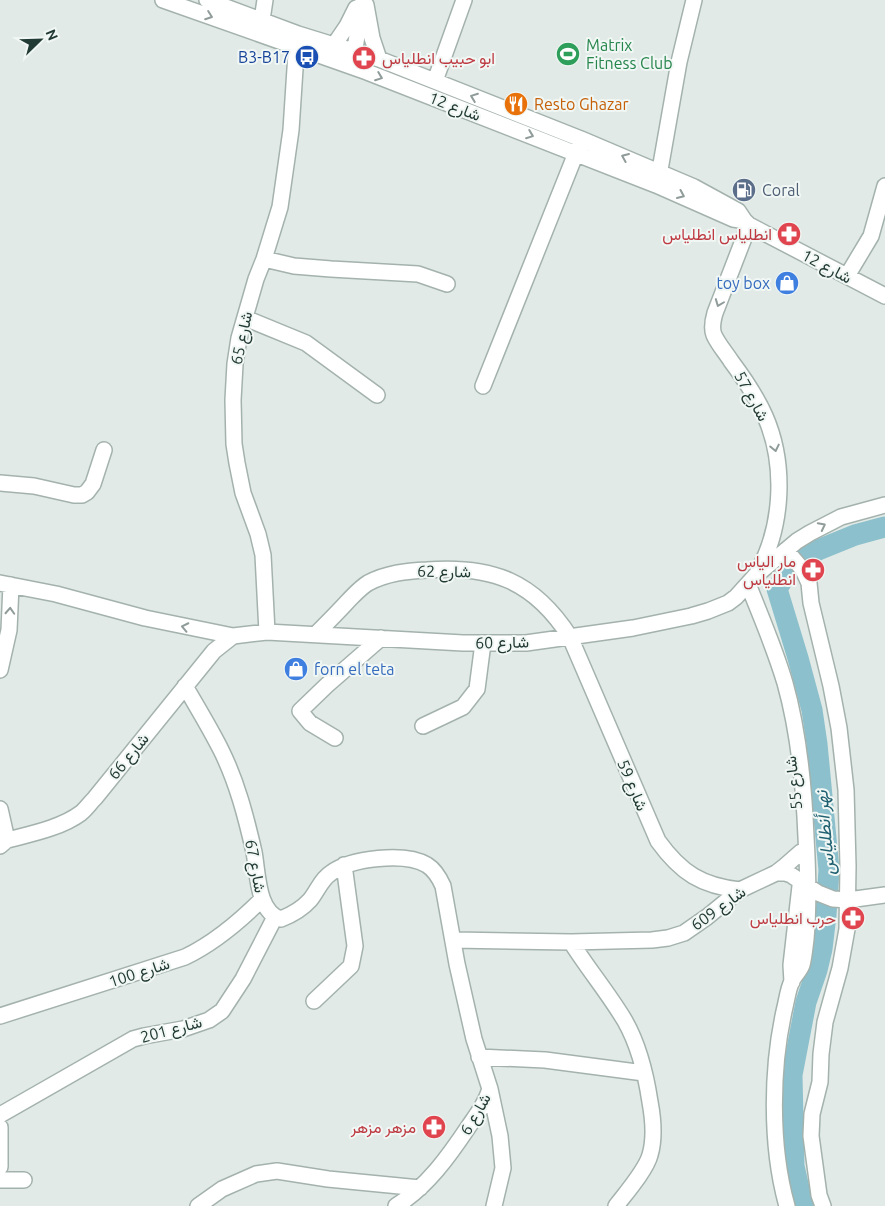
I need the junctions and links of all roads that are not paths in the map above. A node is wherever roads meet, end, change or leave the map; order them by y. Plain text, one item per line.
1 (163, 0) edge
2 (207, 0) edge
3 (265, 0) edge
4 (363, 0) edge
5 (464, 0) edge
6 (694, 0) edge
7 (259, 27) junction
8 (297, 40) junction
9 (334, 44) junction
10 (355, 52) junction
11 (379, 59) junction
12 (352, 67) junction
13 (435, 82) junction
14 (578, 146) junction
15 (658, 178) junction
16 (885, 186) edge
17 (746, 222) junction
18 (264, 259) junction
19 (847, 276) junction
20 (447, 284) dead end
21 (885, 296) edge
22 (245, 318) junction
23 (483, 386) dead end
24 (377, 395) dead end
25 (104, 450) dead end
26 (0, 483) edge
27 (885, 504) edge
28 (774, 525) junction
29 (792, 550) junction
30 (6, 584) edge
31 (748, 584) junction
32 (268, 632) junction
33 (316, 634) junction
34 (233, 636) junction
35 (570, 637) junction
36 (381, 638) junction
37 (483, 643) junction
38 (0, 670) edge
39 (185, 686) junction
40 (423, 726) dead end
41 (335, 738) dead end
42 (0, 809) edge
43 (2, 843) edge
44 (800, 852) junction
45 (344, 865) junction
46 (776, 873) junction
47 (809, 887) junction
48 (740, 890) junction
49 (885, 895) edge
50 (262, 899) junction
51 (840, 899) junction
52 (276, 918) junction
53 (453, 940) junction
54 (571, 942) junction
55 (314, 1002) dead end
56 (0, 1016) edge
57 (479, 1056) junction
58 (644, 1073) junction
59 (490, 1089) junction
60 (0, 1115) edge
61 (0, 1127) edge
62 (0, 1167) edge
63 (0, 1180) edge
64 (24, 1180) dead end
65 (420, 1188) junction
66 (198, 1206) edge
67 (396, 1206) edge
68 (494, 1206) edge
69 (616, 1206) edge
70 (787, 1206) edge
71 (823, 1206) edge

1 -> 7 street, شارع 12
2 - 7 street, شارع 12
3 - 7 street
4 - 9 street
4 - 10 street
4 - 11 street
5 - 13 street
6 - 15 street
7 - 8 street, شارع 12
8 - 9 street, شارع 12
8 - 12 street, شارع 12
8 - 18 street, شارع 65
9 - 10 street, شارع 12
10 - 11 street, شارع 12
10 - 12 street
11 - 13 street, شارع 12
12 -> 14 street, شارع 12
14 -> 13 street, شارع 12
14 - 15 street, شارع 12
14 - 23 street
15 - 17 street, شارع 12
16 - 19 street
17 - 19 street, شارع 12
17 -> 28 street, شارع 57
18 - 20 street
18 - 22 street, شارع 65
19 - 21 street, شارع 12
22 - 24 street
22 - 32 street, شارع 65
25 - 26 street
29 -> 27 street
28 - 29 street
28 - 31 street, شارع 57
29 - 31 street
29 - 51 street
34 -> 30 street
38 -> 30 street
31 - 35 street, شارع 60
31 - 44 street, شارع 55
31 - 47 street
32 - 33 street, شارع 60
32 - 34 street, شارع 60
33 - 35 street, شارع 62
33 - 36 street, شارع 60
34 - 39 street, شارع 66
35 - 37 street, شارع 60
35 - 48 street, شارع 59
36 - 37 street, شارع 60
36 - 41 street
37 - 40 street
39 - 43 street, شارع 66
39 - 50 street, شارع 67
42 - 43 street
44 - 46 street, شارع 609
44 - 47 street, شارع 55
45 - 52 street
45 - 53 street
45 - 55 street
46 - 47 street
46 - 48 street, شارع 609
47 - 51 street
47 - 70 street, شارع 55
48 - 54 street, شارع 609
49 - 51 street
50 - 52 street, شارع 67
50 - 56 street, شارع 100
51 - 71 street
52 - 60 street, شارع 201
53 - 54 street, شارع 609
53 - 57 street, شارع 6
54 - 58 street
57 - 58 street
57 - 59 street, شارع 6
58 - 69 street
59 - 65 street, شارع 6
59 - 68 street
61 - 62 street
63 - 64 street
65 - 66 street
65 - 67 street, شارع 6

